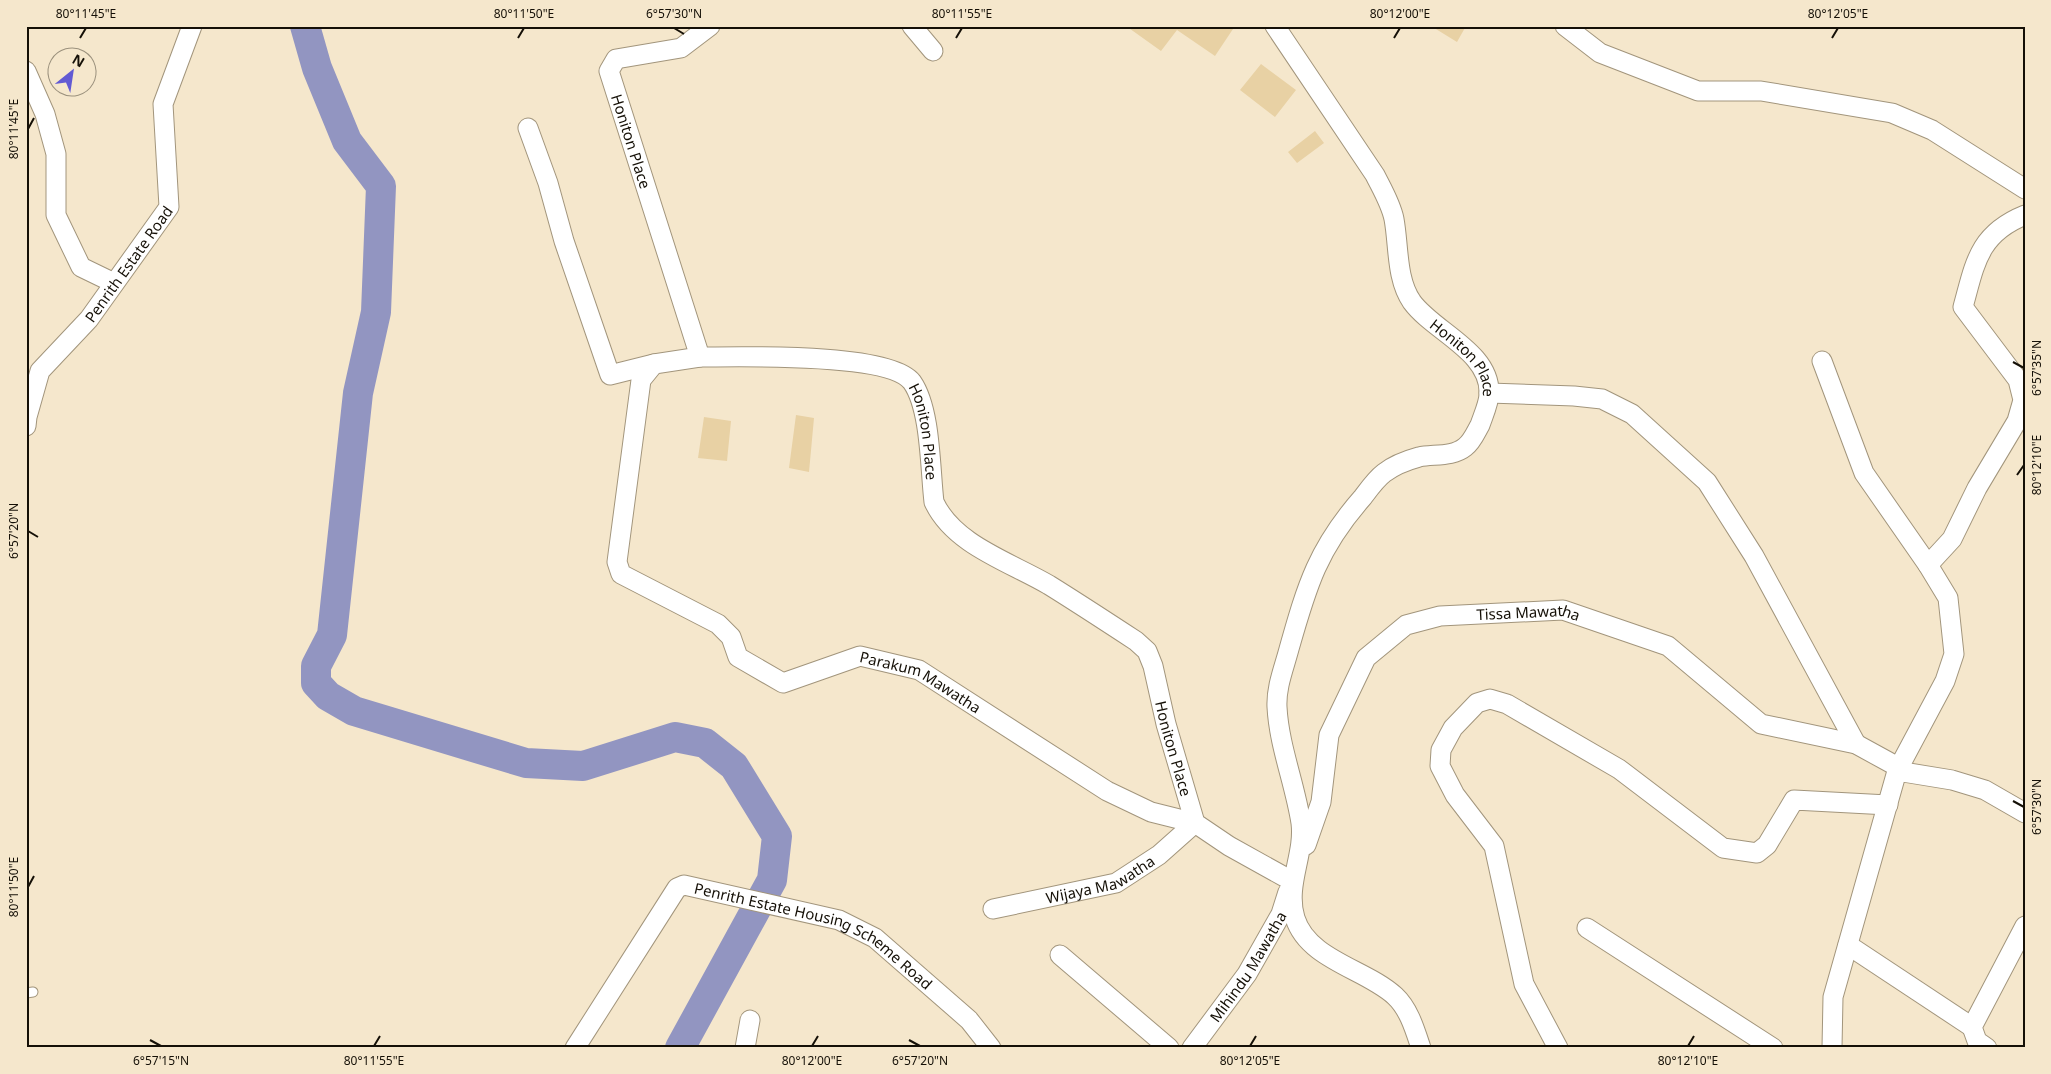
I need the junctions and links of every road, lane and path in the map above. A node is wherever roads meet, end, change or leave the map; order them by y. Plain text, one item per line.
1 (192, 26) edge
2 (710, 26) edge
3 (912, 26) edge
4 (1565, 26) edge
5 (1277, 27) edge
6 (933, 51) dead end
7 (26, 72) edge
8 (528, 128) dead end
9 (2025, 189) edge
10 (2025, 215) edge
11 (114, 284) junction
12 (700, 357) junction
13 (1822, 361) dead end
14 (654, 364) junction
15 (1489, 394) junction
16 (26, 426) edge
17 (1928, 565) junction
18 (1856, 744) junction
19 (1898, 769) junction
20 (1888, 805) junction
21 (2025, 813) edge
22 (1196, 823) junction
23 (1292, 881) junction
24 (993, 909) dead end
25 (2025, 926) edge
26 (1587, 928) dead end
27 (1848, 945) junction
28 (1060, 955) dead end
29 (750, 1020) dead end
30 (1972, 1027) junction
31 (575, 1048) edge
32 (745, 1048) edge
33 (991, 1048) edge
34 (1169, 1048) edge
35 (1192, 1048) edge
36 (1421, 1048) edge
37 (1558, 1048) edge
38 (1774, 1048) edge
39 (1832, 1048) edge
40 (1987, 1048) edge

1 - 11 street, Penrith Estate Road
2 - 12 street, Honiton Place
3 - 6 street
4 - 9 street
5 - 15 street, Honiton Place
7 - 11 street
8 - 14 street
10 - 17 street
11 - 16 street, Penrith Estate Road
12 - 14 street
12 - 22 street, Honiton Place
13 - 17 street
14 - 22 street, Parakum Mawatha
15 - 18 street
15 - 23 street, Honiton Place
17 - 19 street
18 - 19 street, Tissa Mawatha
18 - 23 street, Tissa Mawatha
19 - 20 street
19 - 21 street, Tissa Mawatha
20 - 27 street
20 - 37 street
22 - 23 street
22 - 24 street, Wijaya Mawatha
23 - 35 street, Mihindu Mawatha
23 - 36 street, Honiton Place
25 - 30 street
26 - 38 street
27 - 30 street
27 - 39 street
28 - 34 street
29 - 32 street
30 - 40 street
31 - 33 street, Penrith Estate Housing Scheme Road

